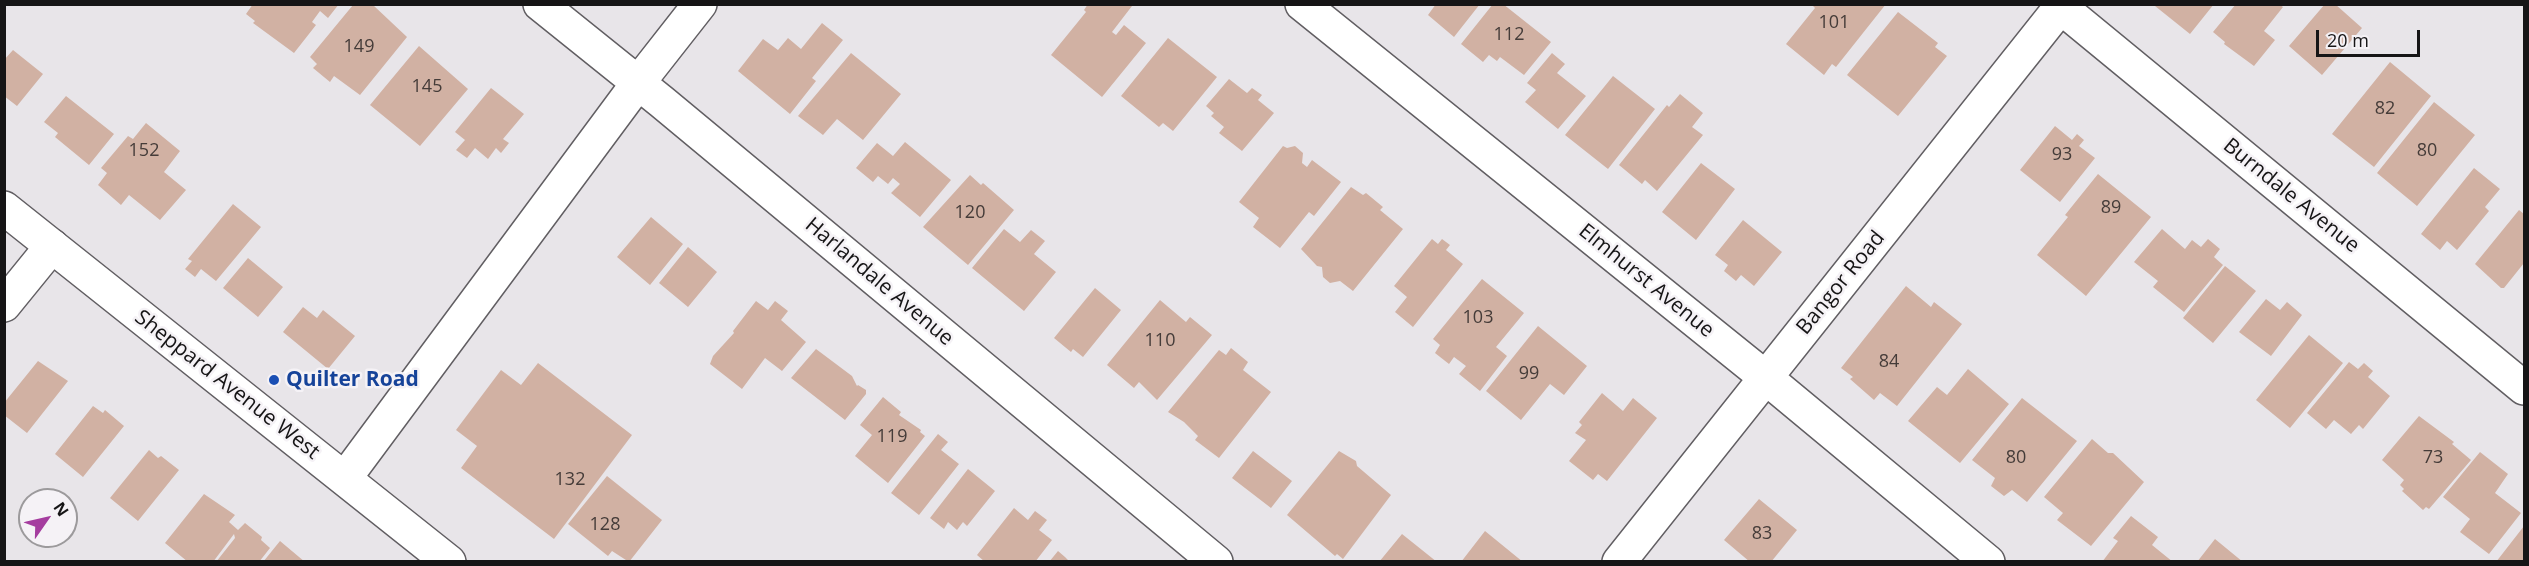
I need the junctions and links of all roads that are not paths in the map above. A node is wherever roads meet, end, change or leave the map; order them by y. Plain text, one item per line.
1 (540, 4) edge
2 (700, 4) edge
3 (1302, 4) edge
4 (2060, 6) edge
5 (638, 82) junction
6 (4, 208) edge
7 (52, 246) junction
8 (4, 305) edge
9 (1766, 377) junction
10 (2524, 388) edge
11 (345, 478) junction
12 (449, 561) edge
13 (1216, 561) edge
14 (1618, 561) edge
15 (1988, 561) edge

1 - 5 street, Harlandale Avenue
2 - 5 street
3 - 9 street, Elmhurst Avenue
4 - 9 street, Bangor Road
4 - 10 street, Burndale Avenue
5 - 11 street
5 - 13 street, Harlandale Avenue
6 - 7 street, Sheppard Avenue West
7 - 8 street
7 - 11 street, Sheppard Avenue West
9 - 14 street, Bangor Road
9 - 15 street, Elmhurst Avenue
11 - 12 street, Sheppard Avenue West

